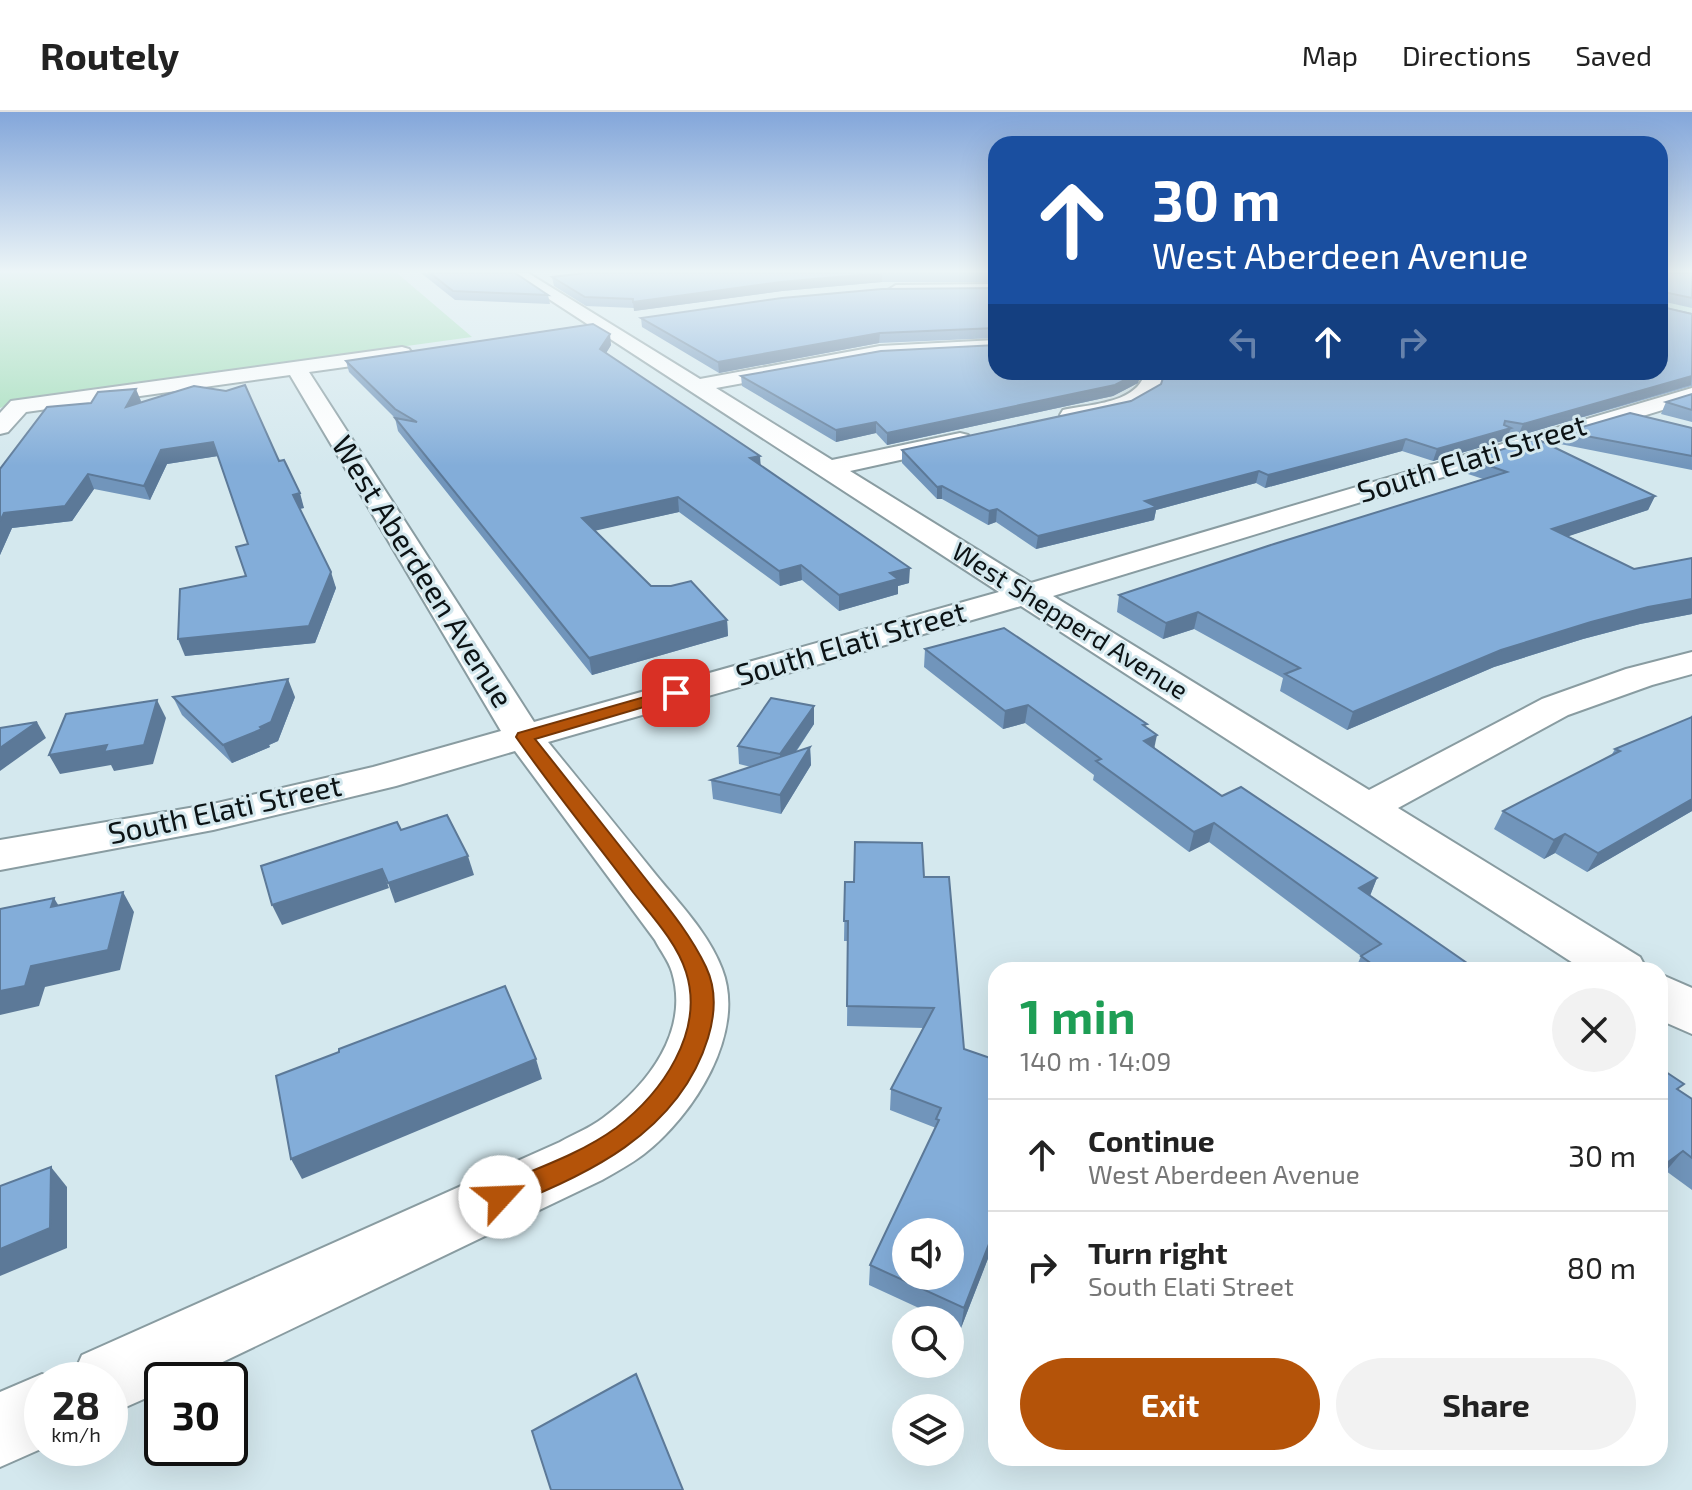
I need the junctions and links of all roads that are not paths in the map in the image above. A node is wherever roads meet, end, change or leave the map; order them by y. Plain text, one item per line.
1 (615, 337) edge
2 (988, 346) edge
3 (421, 350) edge
4 (296, 368) junction
5 (1153, 380) edge
6 (695, 386) junction
7 (1692, 394) edge
8 (1622, 413) junction
9 (1044, 421) edge
10 (0, 427) edge
11 (1672, 427) edge
12 (982, 435) edge
13 (827, 469) junction
14 (1027, 594) junction
15 (1692, 663) edge
16 (524, 737) junction
17 (1367, 808) junction
18 (0, 855) edge
19 (1609, 962) edge
20 (1668, 999) edge
21 (1692, 1014) edge
22 (128, 1370) edge
23 (24, 1419) edge
24 (0, 1430) edge

1 - 6 street, West Shepperd Avenue
2 - 6 street
3 - 4 street
4 - 10 street
4 - 16 street, West Aberdeen Avenue
5 - 9 street
6 - 13 street, West Shepperd Avenue
7 - 8 street, South Elati Street
8 - 11 street
8 - 14 street, South Elati Street
12 - 13 street
13 - 14 street, West Shepperd Avenue
14 - 16 street, South Elati Street
14 - 17 street, West Shepperd Avenue
15 - 17 street
16 - 18 street, South Elati Street
16 - 22 street, West Aberdeen Avenue
17 - 19 street, West Shepperd Avenue
20 - 21 street
23 - 24 street

